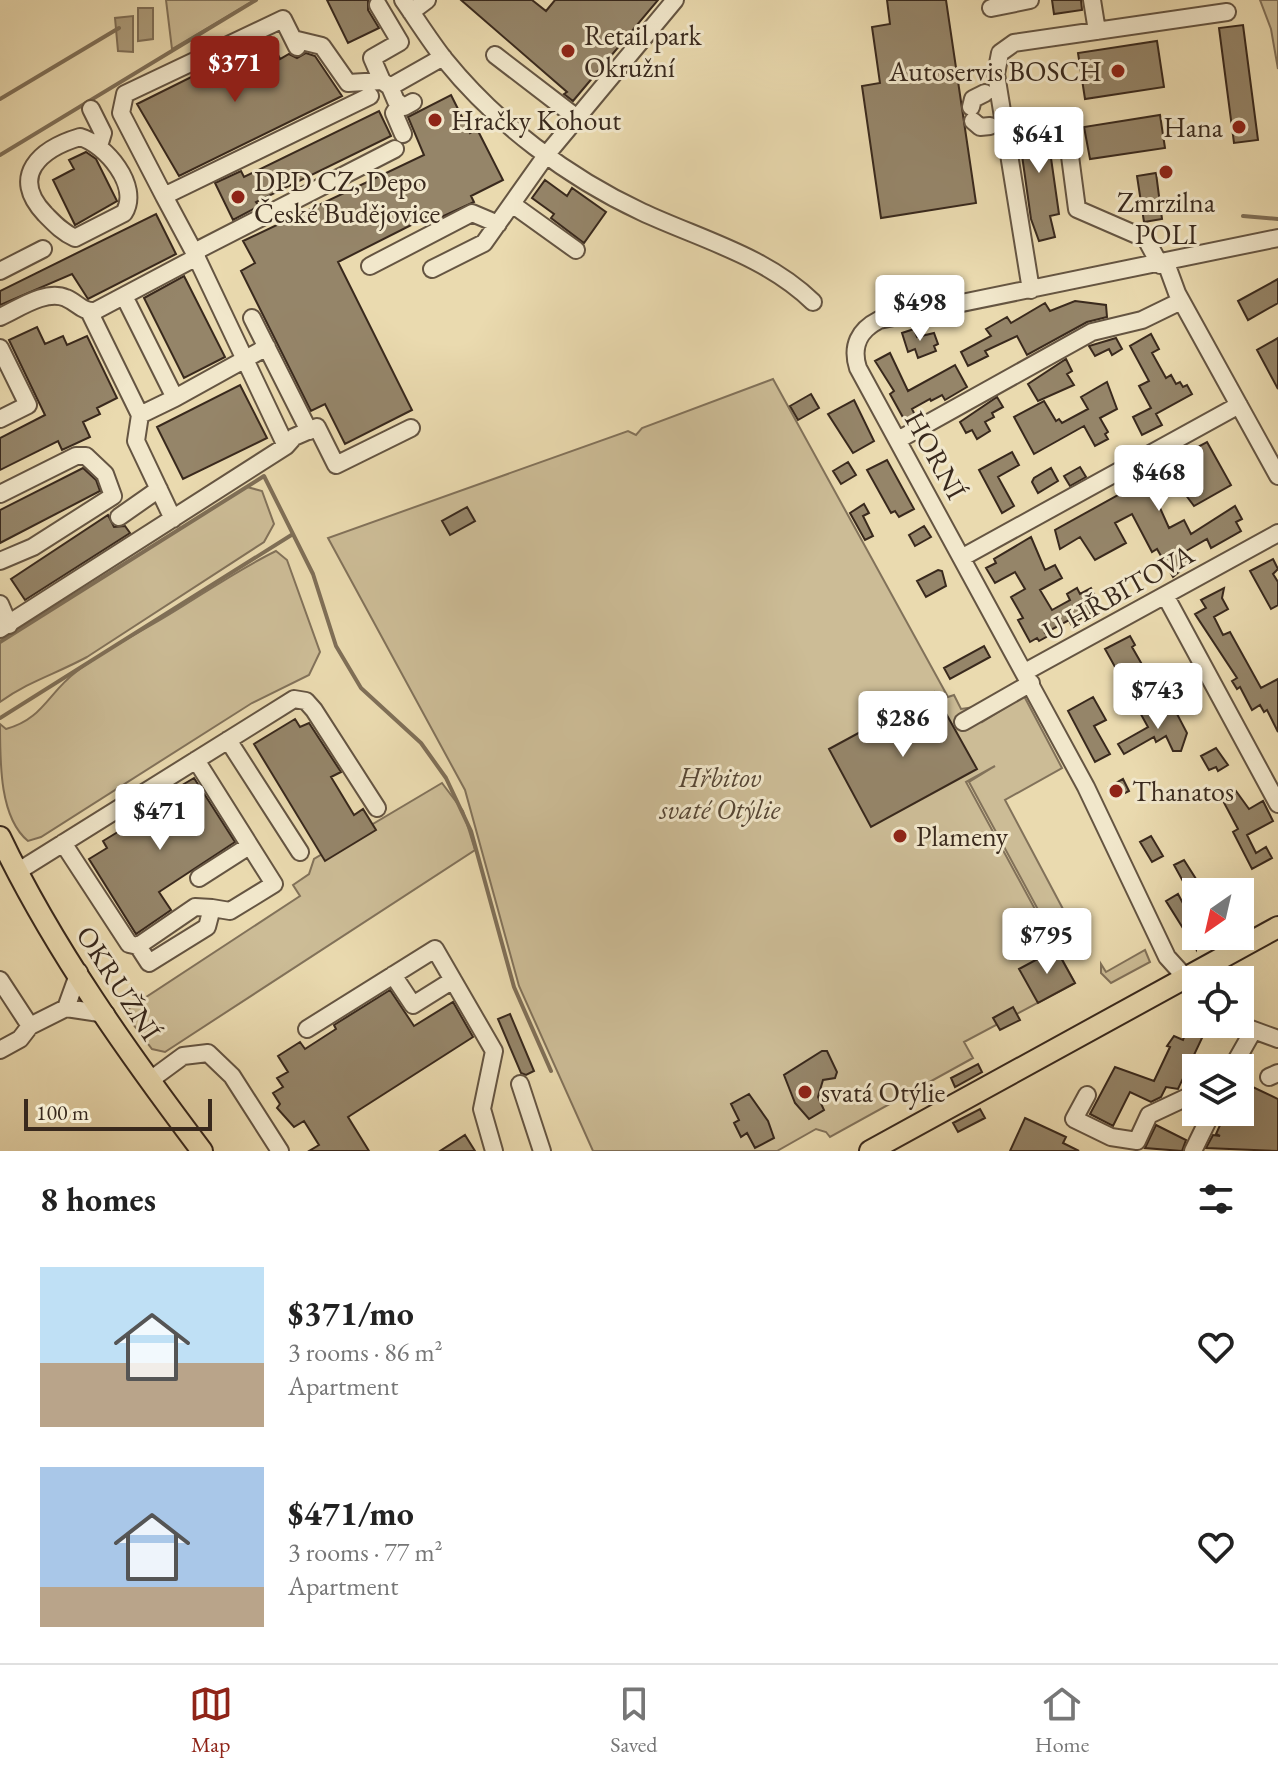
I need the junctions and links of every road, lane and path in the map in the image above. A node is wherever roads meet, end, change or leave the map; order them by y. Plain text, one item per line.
1 (427, 0) edge
2 (675, 0) edge
3 (1030, 0) edge
4 (1092, 0) edge
5 (378, 5) dead end
6 (407, 6) edge
7 (991, 8) dead end
8 (1227, 12) dead end
9 (1097, 31) junction
10 (495, 55) dead end
11 (443, 57) junction
12 (386, 84) junction
13 (985, 93) dead end
14 (370, 96) dead end
15 (91, 109) dead end
16 (577, 118) junction
17 (990, 126) dead end
18 (1066, 126) dead end
19 (99, 146) junction
20 (547, 154) junction
21 (151, 170) junction
22 (125, 185) junction
23 (164, 196) junction
24 (512, 204) junction
25 (498, 224) junction
26 (1278, 238) edge
27 (43, 249) dead end
28 (576, 250) dead end
29 (195, 254) junction
30 (1163, 264) junction
31 (370, 266) dead end
32 (432, 269) dead end
33 (0, 271) edge
34 (1031, 290) junction
35 (124, 296) junction
36 (1181, 301) junction
37 (813, 302) dead end
38 (89, 311) junction
39 (0, 317) edge
40 (252, 318) dead end
41 (267, 347) junction
42 (0, 348) edge
43 (245, 359) junction
44 (175, 398) junction
45 (1239, 405) junction
46 (140, 415) junction
47 (0, 419) edge
48 (411, 428) dead end
49 (309, 431) junction
50 (898, 440) junction
51 (286, 446) junction
52 (1278, 476) edge
53 (159, 489) junction
54 (0, 494) edge
55 (119, 517) dead end
56 (173, 519) junction
57 (1278, 533) edge
58 (963, 557) junction
59 (0, 561) edge
60 (1166, 597) junction
61 (0, 604) edge
62 (5, 627) edge
63 (1028, 678) junction
64 (963, 722) dead end
65 (228, 740) junction
66 (196, 760) junction
67 (1278, 804) edge
68 (377, 808) dead end
69 (0, 837) edge
70 (63, 843) junction
71 (249, 846) junction
72 (300, 852) dead end
73 (17, 872) junction
74 (199, 878) dead end
75 (1278, 927) edge
76 (1218, 966) edge
77 (79, 972) junction
78 (1182, 974) edge
79 (393, 975) junction
80 (0, 980) edge
81 (453, 980) junction
82 (1182, 989) edge
83 (66, 1008) junction
84 (106, 1014) junction
85 (30, 1026) junction
86 (307, 1029) dead end
87 (1254, 1031) edge
88 (1278, 1039) edge
89 (0, 1050) edge
90 (149, 1081) junction
91 (520, 1084) dead end
92 (1087, 1095) dead end
93 (1182, 1100) edge
94 (1205, 1126) edge
95 (202, 1151) edge
96 (280, 1151) edge
97 (494, 1151) edge
98 (542, 1151) edge
99 (870, 1151) edge
100 (1193, 1151) edge

1 - 6 street
2 - 16 street
3 - 7 street
4 - 9 street
5 - 12 street
6 - 11 street
8 - 9 street
9 - 34 street
10 - 16 street
11 - 12 street
11 - 20 street
12 - 21 street
12 - 29 street
13 - 17 street
14 - 23 street
15 - 19 street
16 - 20 street
18 - 30 street
19 - 22 street
19 - 22 street
20 - 24 street
20 - 37 street
21 - 22 street
21 - 23 street
23 - 29 street
24 - 25 street
24 - 28 street
25 - 31 street
25 - 32 street
26 - 30 street, HORNÍ
27 - 33 street
29 - 35 street
29 - 43 street
30 - 34 street, HORNÍ
30 - 36 street
34 - 50 street, HORNÍ
35 - 38 street
35 - 44 street
36 - 45 street
36 - 50 street
38 - 39 street
38 - 46 street
40 - 41 street
41 - 43 street
41 - 49 street
42 - 47 street
43 - 44 street
43 - 51 street
44 - 46 street
45 - 52 street
45 - 58 street
46 - 53 street
48 - 49 street
49 - 51 street
50 - 58 street, HORNÍ
51 - 56 street
53 - 55 street
53 - 56 street
54 - 59 street
56 - 62 street
57 - 60 street, U HŘBITOVA
58 - 63 street, HORNÍ
60 - 63 street, U HŘBITOVA
60 - 67 street
61 - 62 street
63 - 64 street, U HŘBITOVA
63 - 78 street, HORNÍ
65 - 66 street
65 - 68 street
65 - 72 street
66 - 70 street
66 - 71 street
69 - 73 main road, OKRUŽNÍ
70 - 71 street
70 - 73 street
71 - 74 street
73 - 77 main road, OKRUŽNÍ
75 - 76 main road
77 - 83 street
77 - 84 main road, OKRUŽNÍ
79 - 81 street
79 - 81 street
79 - 86 street
80 - 85 street
81 - 97 street
82 - 99 main road
83 - 84 street
83 - 85 street
84 - 90 main road, OKRUŽNÍ
85 - 89 street
87 - 88 street
90 - 95 main road, OKRUŽNÍ
90 - 96 street
91 - 98 street
92 - 93 street
94 - 100 street

